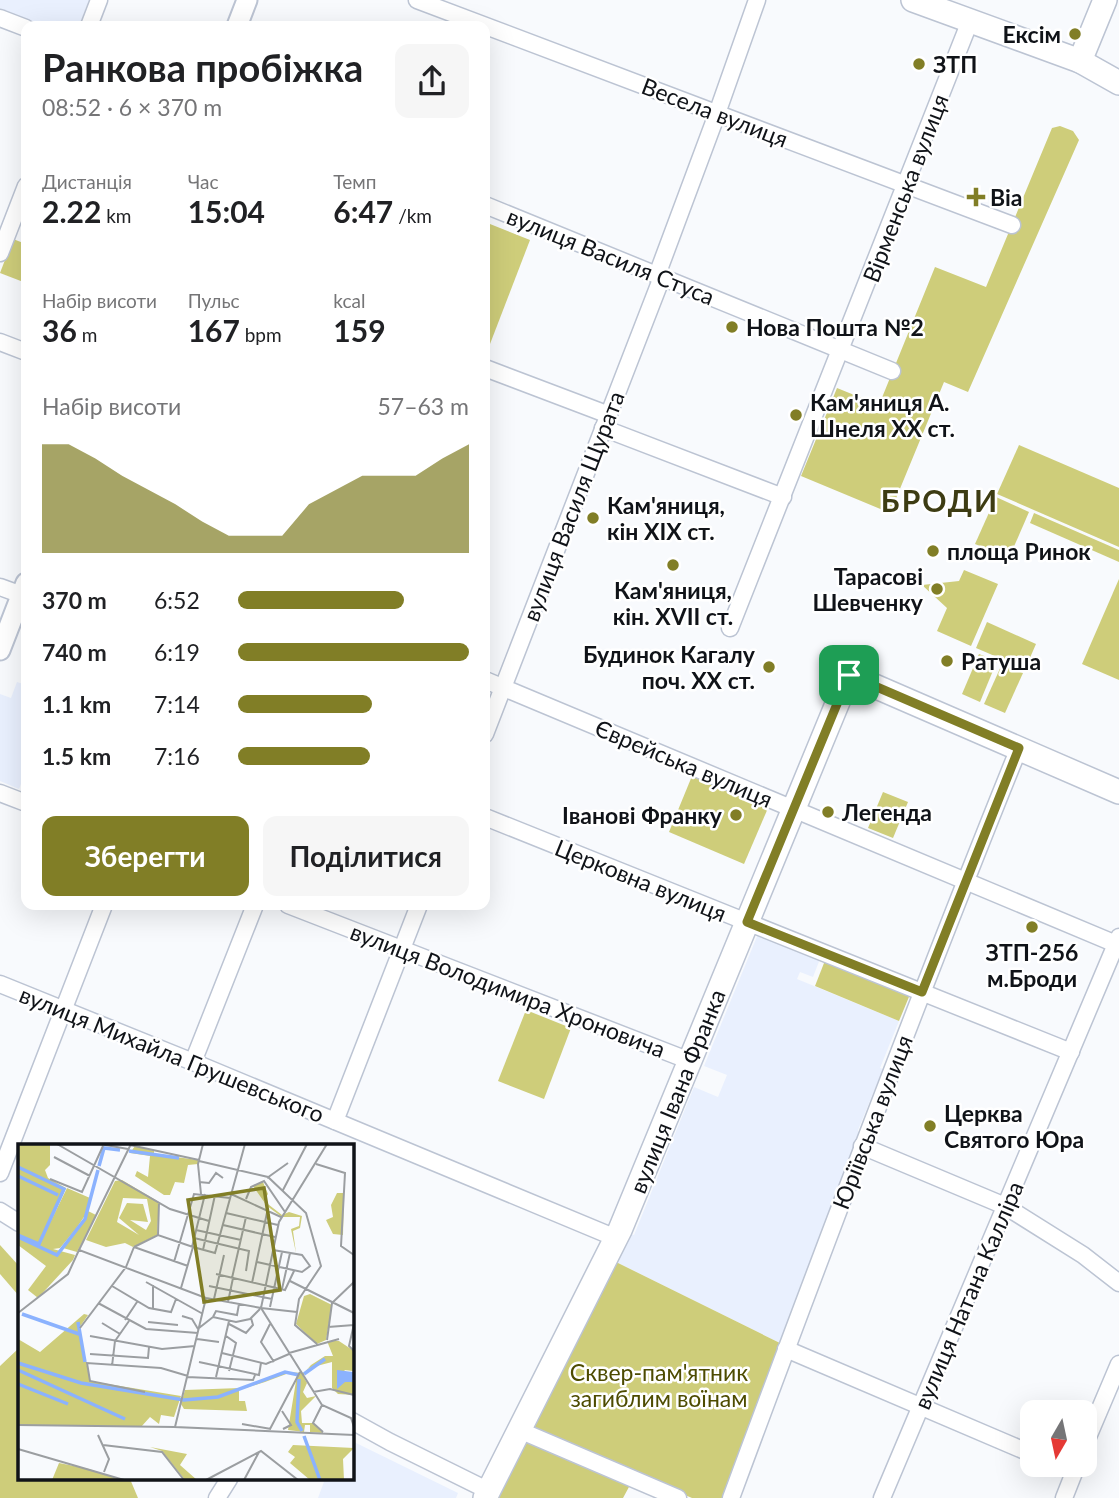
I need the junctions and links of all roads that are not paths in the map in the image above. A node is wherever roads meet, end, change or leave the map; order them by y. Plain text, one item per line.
1 (99, 0) edge
2 (247, 0) edge
3 (417, 0) edge
4 (757, 0) edge
5 (913, 0) edge
6 (1105, 0) edge
7 (0, 19) edge
8 (91, 21) edge
9 (239, 21) edge
10 (473, 21) edge
11 (970, 21) junction
12 (21, 26) edge
13 (490, 27) edge
14 (1080, 61) junction
15 (1119, 83) edge
16 (717, 113) junction
17 (906, 184) junction
18 (21, 199) edge
19 (490, 207) edge
20 (1012, 225) dead end
21 (0, 253) edge
22 (659, 276) junction
23 (0, 342) edge
24 (21, 350) edge
25 (841, 351) junction
26 (490, 370) edge
27 (892, 371) dead end
28 (606, 421) junction
29 (783, 497) junction
30 (0, 587) edge
31 (21, 589) edge
32 (21, 597) edge
33 (730, 628) dead end
34 (0, 650) edge
35 (490, 682) edge
36 (503, 687) junction
37 (490, 721) edge
38 (1019, 748) junction
39 (1119, 792) edge
40 (0, 793) edge
41 (21, 801) edge
42 (793, 809) junction
43 (490, 819) edge
44 (965, 881) junction
45 (102, 910) edge
46 (253, 910) edge
47 (301, 910) edge
48 (417, 910) edge
49 (747, 922) junction
50 (1118, 941) edge
51 (402, 948) junction
52 (0, 984) edge
53 (922, 992) junction
54 (63, 1009) junction
55 (1071, 1052) junction
56 (690, 1061) junction
57 (193, 1062) junction
58 (335, 1121) junction
59 (862, 1146) junction
60 (0, 1173) edge
61 (1005, 1206) junction
62 (0, 1211) edge
63 (18, 1222) edge
64 (616, 1238) junction
65 (1119, 1283) edge
66 (786, 1349) junction
67 (1119, 1364) edge
68 (921, 1406) junction
69 (1097, 1416) edge
70 (354, 1422) edge
71 (519, 1430) junction
72 (1020, 1449) edge
73 (1071, 1477) edge
74 (228, 1480) edge
75 (487, 1494) edge
76 (217, 1498) edge
77 (678, 1498) edge
78 (731, 1498) edge
79 (882, 1498) edge
80 (1063, 1498) edge

1 - 8 street
2 - 9 street
3 - 10 street, Весела вулиця
4 - 16 street, вулиця Василя Щурата
5 - 11 main road
6 - 14 main road
7 - 12 street
11 - 14 main road
11 - 17 street, Вірменська вулиця
13 - 16 street, Весела вулиця
14 - 15 main road
16 - 17 street, Весела вулиця
16 - 22 street, вулиця Василя Щурата
17 - 20 street, Весела вулиця
17 - 25 street, Вірменська вулиця
18 - 21 street
19 - 22 street, вулиця Василя Стуса
22 - 25 street, вулиця Василя Стуса
22 - 28 street, вулиця Василя Щурата
23 - 24 street
25 - 27 street, вулиця Василя Стуса
25 - 29 street, Вірменська вулиця
26 - 28 street
28 - 29 street
28 - 36 street, вулиця Василя Щурата
29 - 33 street, Вірменська вулиця
30 - 31 street
32 - 34 street
35 - 36 street, Єврейська вулиця
36 - 37 street, вулиця Василя Щурата
36 - 42 street, Єврейська вулиця
38 - 39 main road
38 - 42 main road, вулиця Івана Франка
38 - 44 street, Юріївська вулиця
40 - 41 street
42 - 44 street, Єврейська вулиця
42 - 49 main road, вулиця Івана Франка
43 - 49 street, Церковна вулиця
44 - 50 street, Єврейська вулиця
44 - 53 street, Юріївська вулиця
45 - 54 street
46 - 57 street
47 - 51 street, вулиця Володимира Хроновича
48 - 51 street
49 - 53 street, Церковна вулиця
49 - 56 main road, вулиця Івана Франка
50 - 55 street, вулиця Натана Калліра
51 - 56 street, вулиця Володимира Хроновича
51 - 58 street
52 - 54 street, вулиця Михайла Грушевського
53 - 55 street, Церковна вулиця
53 - 59 street, Юріївська вулиця
54 - 57 street, вулиця Михайла Грушевського
54 - 60 street
55 - 61 street, вулиця Натана Калліра
56 - 64 main road, вулиця Івана Франка
57 - 58 street, вулиця Михайла Грушевського
58 - 64 street, вулиця Михайла Грушевського
59 - 61 street
59 - 66 street, Юріївська вулиця
61 - 65 street
61 - 68 street, вулиця Натана Калліра
62 - 63 street
64 - 71 main road, вулиця Івана Франка
66 - 68 street
66 - 78 street, Юріївська вулиця
67 - 69 street
68 - 72 street
68 - 79 street, вулиця Натана Калліра
70 - 75 street
71 - 75 main road, вулиця Івана Франка
71 - 77 street
73 - 80 street
74 - 76 street

